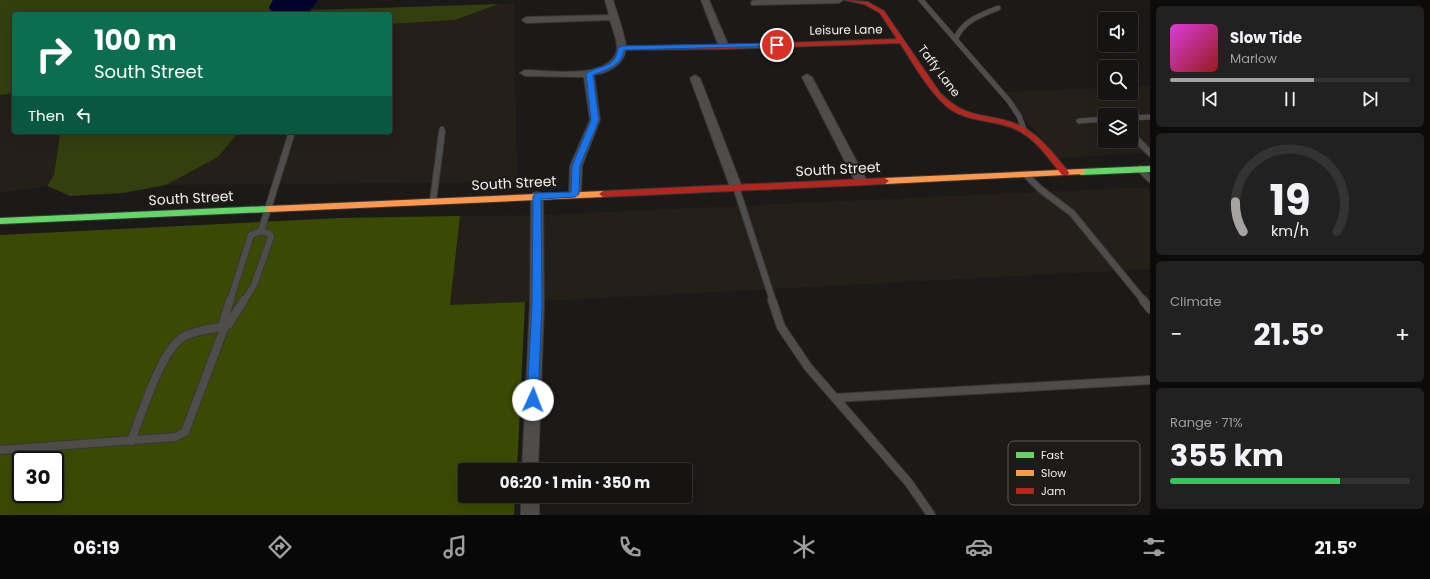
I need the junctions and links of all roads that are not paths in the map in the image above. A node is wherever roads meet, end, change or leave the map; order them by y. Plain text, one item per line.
1 (609, 0) edge
2 (705, 0) edge
3 (839, 0) edge
4 (848, 0) edge
5 (921, 0) edge
6 (755, 3) dead end
7 (998, 8) dead end
8 (613, 17) junction
9 (526, 20) dead end
10 (956, 38) junction
11 (902, 41) junction
12 (724, 47) junction
13 (622, 48) junction
14 (525, 73) dead end
15 (589, 74) junction
16 (807, 77) dead end
17 (695, 78) dead end
18 (1150, 117) edge
19 (1138, 118) edge
20 (1098, 120) edge
21 (1079, 121) dead end
22 (442, 129) dead end
23 (1025, 132) junction
24 (291, 134) edge
25 (1138, 141) edge
26 (1150, 153) edge
27 (1140, 169) junction
28 (1150, 169) edge
29 (1065, 173) junction
30 (1026, 174) junction
31 (1150, 179) edge
32 (862, 182) junction
33 (736, 187) junction
34 (575, 194) junction
35 (537, 196) junction
36 (433, 201) junction
37 (268, 209) junction
38 (0, 221) edge
39 (261, 231) junction
40 (1150, 310) edge
41 (225, 326) junction
42 (1150, 380) edge
43 (835, 398) junction
44 (131, 440) junction
45 (0, 450) edge
46 (530, 463) edge
47 (530, 503) edge
48 (530, 515) edge
49 (931, 515) edge

1 - 8 street
2 - 12 street
3 - 6 street
4 - 11 main road, Taffy Lane
5 - 10 lane
7 - 10 lane
8 - 9 street
8 - 13 street
10 - 23 lane
11 - 12 main road, Leisure Lane
11 - 23 main road, Taffy Lane
12 - 13 main road, Leisure Lane
13 - 15 street
14 - 15 street
15 - 34 street
16 - 32 street
17 - 33 street
18 - 19 lane
20 - 21 lane
22 - 36 lane
23 - 29 main road, Taffy Lane
24 - 37 lane
25 - 26 lane
27 - 28 main road, South Street
27 - 29 main road, South Street
27 - 31 lane
29 - 30 main road, South Street
30 - 32 main road, South Street
30 - 40 lane
32 - 33 main road, South Street
33 - 34 main road, South Street
33 - 43 lane
34 - 35 main road, South Street
35 - 36 main road, South Street
35 - 46 street
36 - 37 main road, South Street
37 - 38 main road, South Street
37 - 39 lane
39 - 41 lane
39 - 41 lane
41 - 44 lane
41 - 44 lane
42 - 43 lane
43 - 49 lane
44 - 45 lane
47 - 48 street

